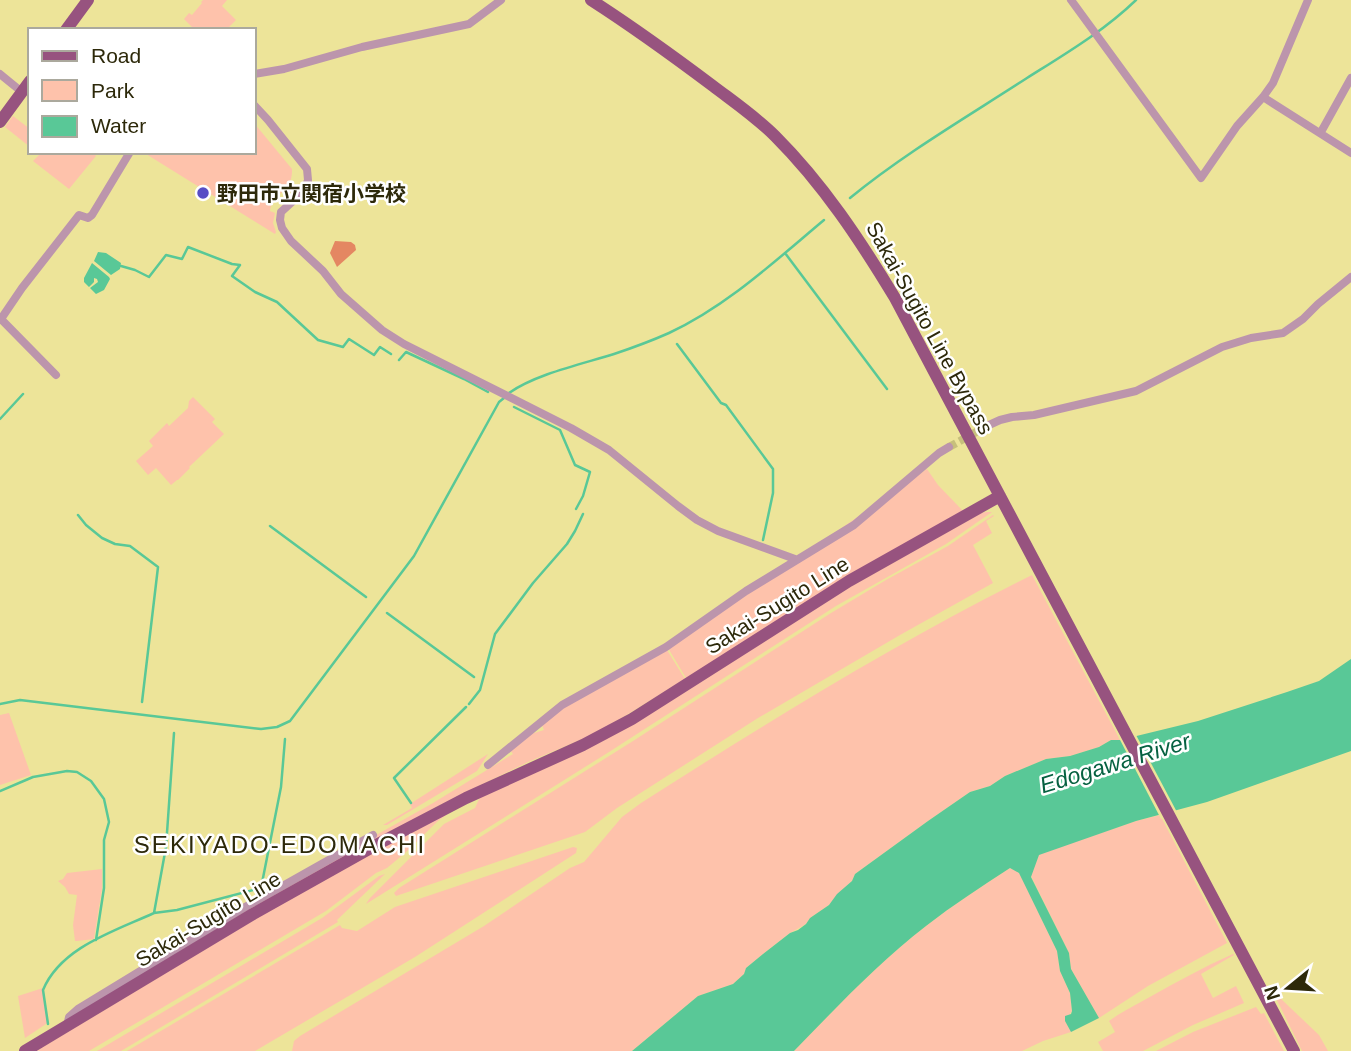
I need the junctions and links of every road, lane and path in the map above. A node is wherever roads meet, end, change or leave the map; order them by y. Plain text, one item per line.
1 (88, 0) edge
2 (501, 0) edge
3 (591, 0) edge
4 (1071, 0) edge
5 (1308, 0) edge
6 (67, 28) edge
7 (0, 74) edge
8 (256, 74) edge
9 (1351, 78) edge
10 (28, 84) edge
11 (22, 92) junction
12 (1263, 97) junction
13 (256, 107) edge
14 (0, 122) edge
15 (1321, 132) junction
16 (1351, 153) edge
17 (129, 154) edge
18 (1351, 276) edge
19 (0, 318) edge
20 (56, 375) dead end
21 (989, 425) tunnel mouth
22 (949, 447) tunnel mouth
23 (1000, 496) junction
24 (795, 559) junction
25 (488, 765) dead end
26 (373, 835) dead end
27 (67, 1026) junction
28 (25, 1051) edge
29 (1294, 1051) edge

1 - 6 main road
2 - 8 street
3 - 23 main road, Sakai-Sugito Line Bypass
4 - 12 street
5 - 12 street
7 - 11 street
9 - 15 street
10 - 11 main road
11 - 14 main road
12 - 15 street
13 - 24 street
15 - 16 street
17 - 19 street
18 - 21 street
19 - 20 street
22 - 24 street
23 - 27 main road, Sakai-Sugito Line
23 - 29 main road
24 - 25 street
26 - 27 street
27 - 28 main road, Sakai-Sugito Line

